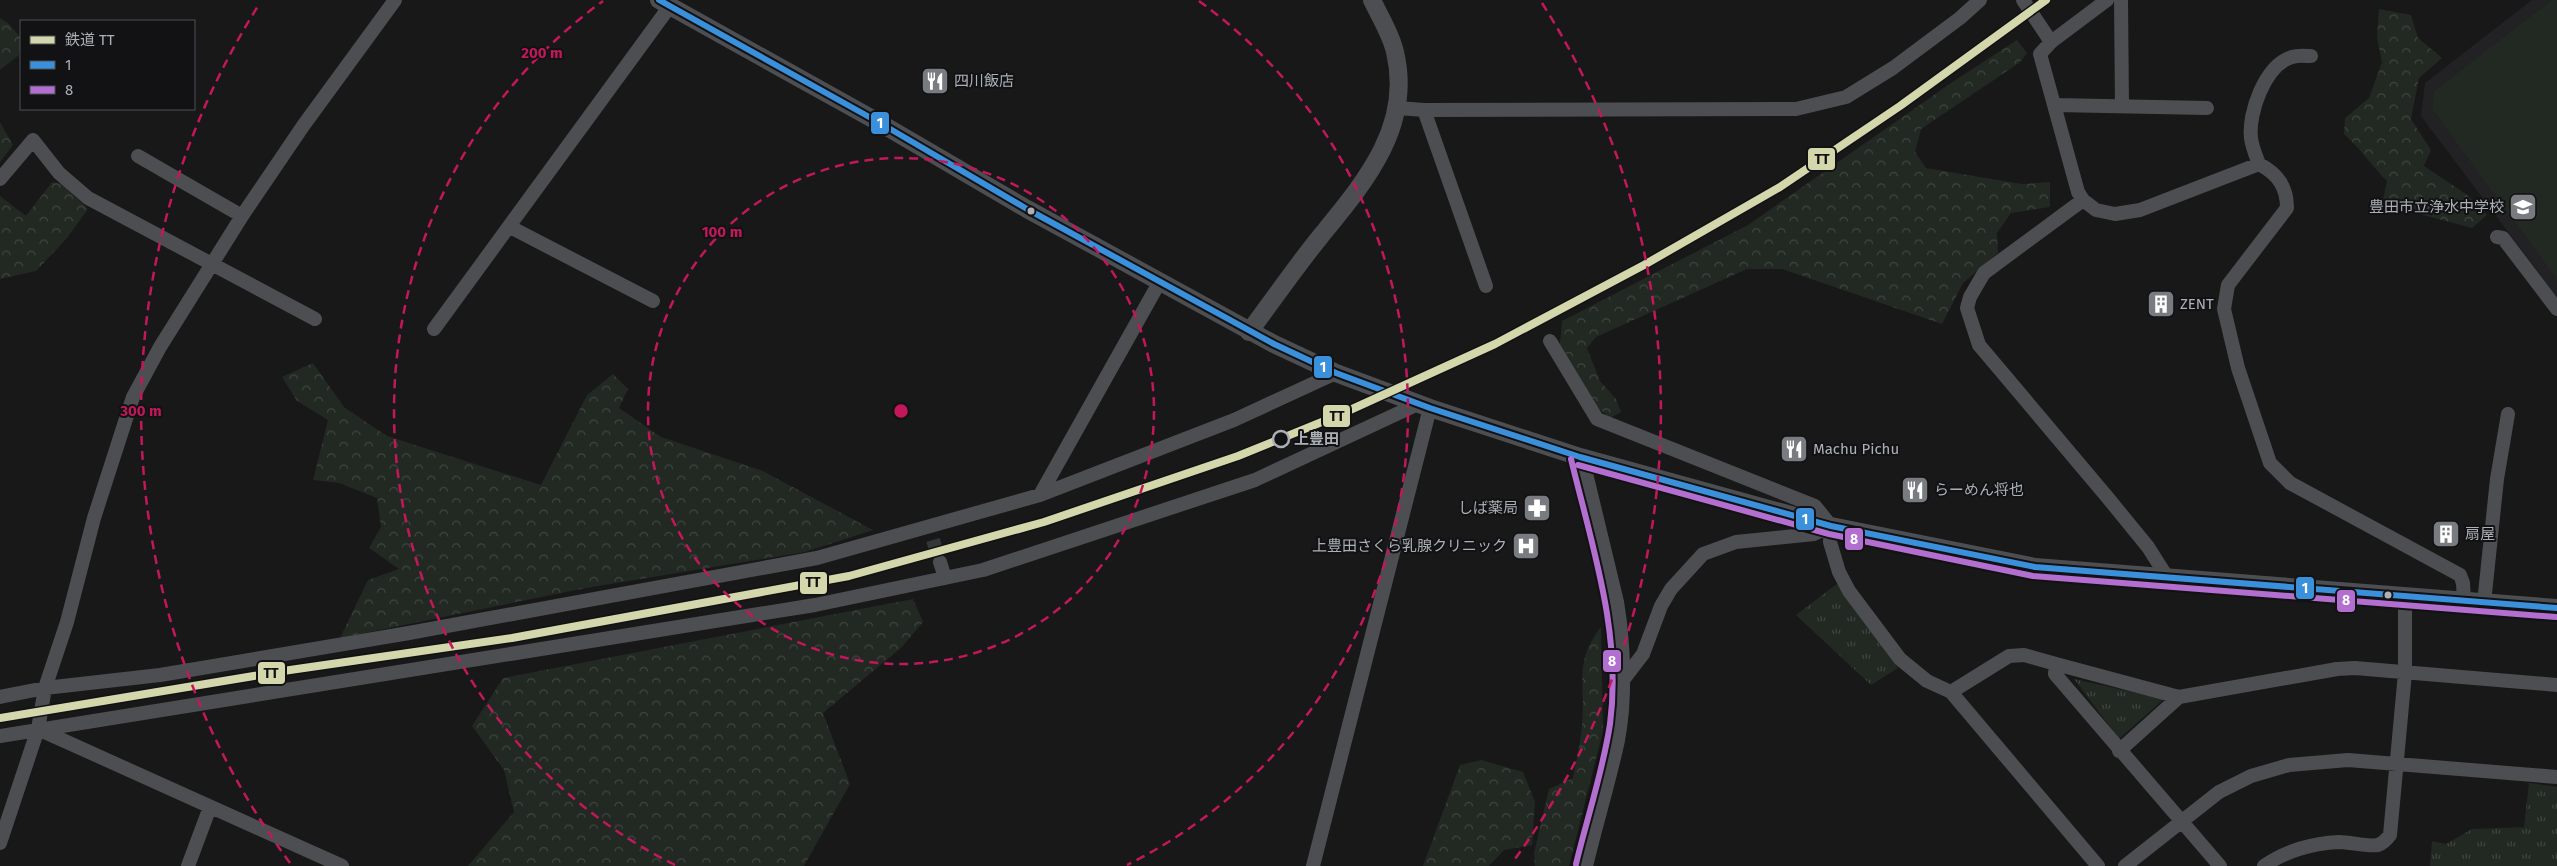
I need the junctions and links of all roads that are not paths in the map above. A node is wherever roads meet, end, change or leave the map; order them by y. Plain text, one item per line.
1 (395, 0) edge
2 (1372, 0) edge
3 (1980, 0) edge
4 (2023, 0) edge
5 (2107, 0) edge
6 (2121, 0) edge
7 (665, 3) edge
8 (2051, 42) junction
9 (2311, 56) dead end
10 (2054, 104) junction
11 (2122, 106) junction
12 (1398, 108) junction
13 (2207, 108) dead end
14 (1424, 110) junction
15 (138, 156) dead end
16 (2259, 164) junction
17 (0, 178) edge
18 (2083, 200) junction
19 (242, 216) junction
20 (510, 226) junction
21 (2497, 237) dead end
22 (213, 264) junction
23 (1159, 283) junction
24 (1486, 286) dead end
25 (653, 301) dead end
26 (2557, 310) edge
27 (314, 319) dead end
28 (434, 329) dead end
29 (1249, 332) junction
30 (1550, 341) dead end
31 (1336, 373) junction
32 (1419, 404) junction
33 (2508, 414) dead end
34 (1580, 457) junction
35 (1040, 495) junction
36 (1831, 526) junction
37 (940, 562) tunnel mouth
38 (2167, 577) junction
39 (945, 578) junction
40 (2404, 598) junction
41 (2464, 600) junction
42 (2484, 603) junction
43 (2557, 608) edge
44 (2056, 664) junction
45 (2405, 673) junction
46 (1620, 684) junction
47 (2557, 685) edge
48 (46, 688) junction
49 (1951, 692) junction
50 (0, 697) edge
51 (2179, 697) junction
52 (38, 729) junction
53 (0, 736) edge
54 (2119, 751) junction
55 (2396, 763) junction
56 (2557, 777) edge
57 (210, 807) junction
58 (2181, 819) junction
59 (0, 843) edge
60 (188, 866) edge
61 (342, 866) edge
62 (1313, 866) edge
63 (1584, 866) edge
64 (2098, 866) edge
65 (2125, 866) edge
66 (2220, 866) edge
67 (2264, 866) edge

1 - 19 street
2 - 12 street
3 - 14 street
4 - 8 street
5 - 8 street
6 - 11 street
7 - 20 street
7 - 23 street
8 - 10 street
9 - 16 street
10 - 11 street
10 - 18 street
11 - 13 street
12 - 14 street
12 - 29 street
14 - 24 street
15 - 19 street
16 - 18 street
16 - 41 street
17 - 22 street
18 - 38 street
19 - 22 street
20 - 25 street
20 - 28 street
21 - 26 street
22 - 27 street
22 - 48 street
23 - 29 street
23 - 35 street
29 - 31 street
30 - 36 street
31 - 32 street
31 - 35 street
32 - 34 street
32 - 39 street
32 - 62 street
33 - 42 street
34 - 36 street
34 - 46 street
35 - 48 street
36 - 38 street
36 - 46 street
36 - 49 street
37 - 39 street
38 - 40 street
39 - 52 street
40 - 41 street
40 - 45 street
41 - 42 street
42 - 43 street
44 - 49 street
44 - 51 street
44 - 54 street
45 - 47 street
45 - 51 street
45 - 55 street
46 - 63 street
48 - 50 street
48 - 52 street
49 - 64 street
51 - 54 street
52 - 53 street
52 - 57 street
52 - 59 street
54 - 58 street
55 - 56 street
55 - 58 street
55 - 67 street
57 - 60 street
57 - 61 street
58 - 65 street
58 - 66 street

